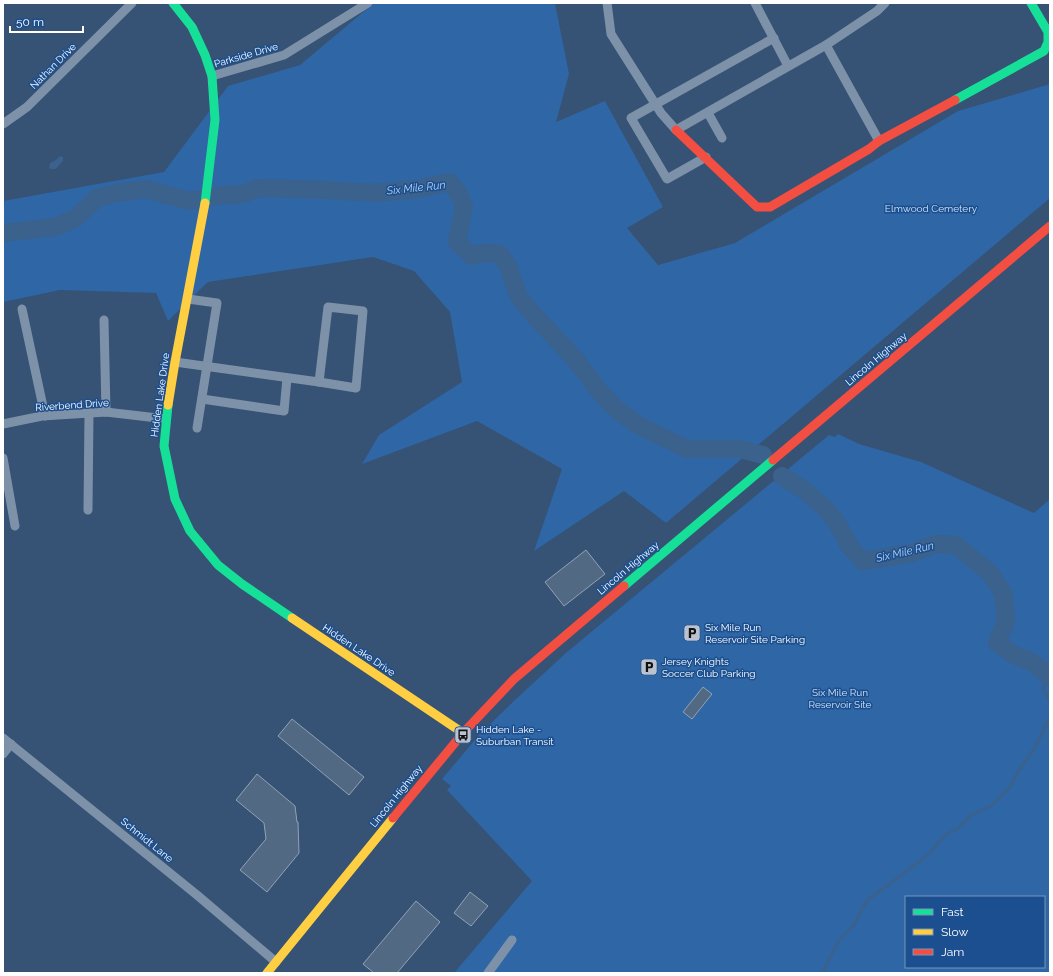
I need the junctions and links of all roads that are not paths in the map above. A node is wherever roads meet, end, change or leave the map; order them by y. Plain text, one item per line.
1 (132, 3) edge
2 (174, 3) edge
3 (350, 3) edge
4 (368, 3) edge
5 (607, 3) edge
6 (755, 3) edge
7 (885, 3) edge
8 (1031, 3) edge
9 (356, 11) junction
10 (774, 38) junction
11 (826, 45) junction
12 (788, 66) junction
13 (212, 76) junction
14 (655, 104) junction
15 (708, 113) junction
16 (3, 124) edge
17 (676, 130) junction
18 (722, 138) dead end
19 (879, 141) junction
20 (706, 157) junction
21 (1050, 226) edge
22 (188, 299) junction
23 (22, 309) dead end
24 (104, 320) dead end
25 (175, 362) junction
26 (207, 367) junction
27 (287, 378) junction
28 (319, 382) junction
29 (202, 399) junction
30 (106, 412) junction
31 (89, 413) junction
32 (45, 416) junction
33 (166, 419) junction
34 (3, 424) edge
35 (197, 428) dead end
36 (3, 458) edge
37 (88, 510) dead end
38 (15, 526) dead end
39 (463, 733) junction
40 (3, 738) edge
41 (11, 744) junction
42 (3, 754) edge
43 (512, 940) dead end
44 (276, 962) junction
45 (267, 973) edge
46 (488, 973) edge

1 - 16 street, Nathan Drive
2 - 13 street, Hidden Lake Drive
3 - 9 street
4 - 9 street, Parkside Drive
5 - 14 street
6 - 10 street
7 - 11 street
8 - 19 street
9 - 13 street, Parkside Drive
10 - 12 street
10 - 14 street
11 - 12 street
11 - 19 street
12 - 15 street
13 - 22 street, Hidden Lake Drive
14 - 17 street
14 - 20 street
15 - 17 street
15 - 18 street
17 - 20 street
19 - 20 street
21 - 39 street, Lincoln Highway
22 - 25 street, Hidden Lake Drive
22 - 26 street
23 - 32 street
24 - 30 street
25 - 26 street
25 - 33 street, Hidden Lake Drive
26 - 27 street
26 - 29 street
27 - 28 street
27 - 29 street
28 - 28 street
29 - 35 street
30 - 31 street, Riverbend Drive
30 - 33 street, Riverbend Drive
31 - 32 street, Riverbend Drive
31 - 37 street
32 - 34 street, Riverbend Drive
33 - 39 street, Hidden Lake Drive
36 - 38 street
39 - 44 street, Lincoln Highway
40 - 41 street, Schmidt Lane
41 - 42 street
41 - 44 street, Schmidt Lane
43 - 46 street
44 - 45 street, Lincoln Highway

